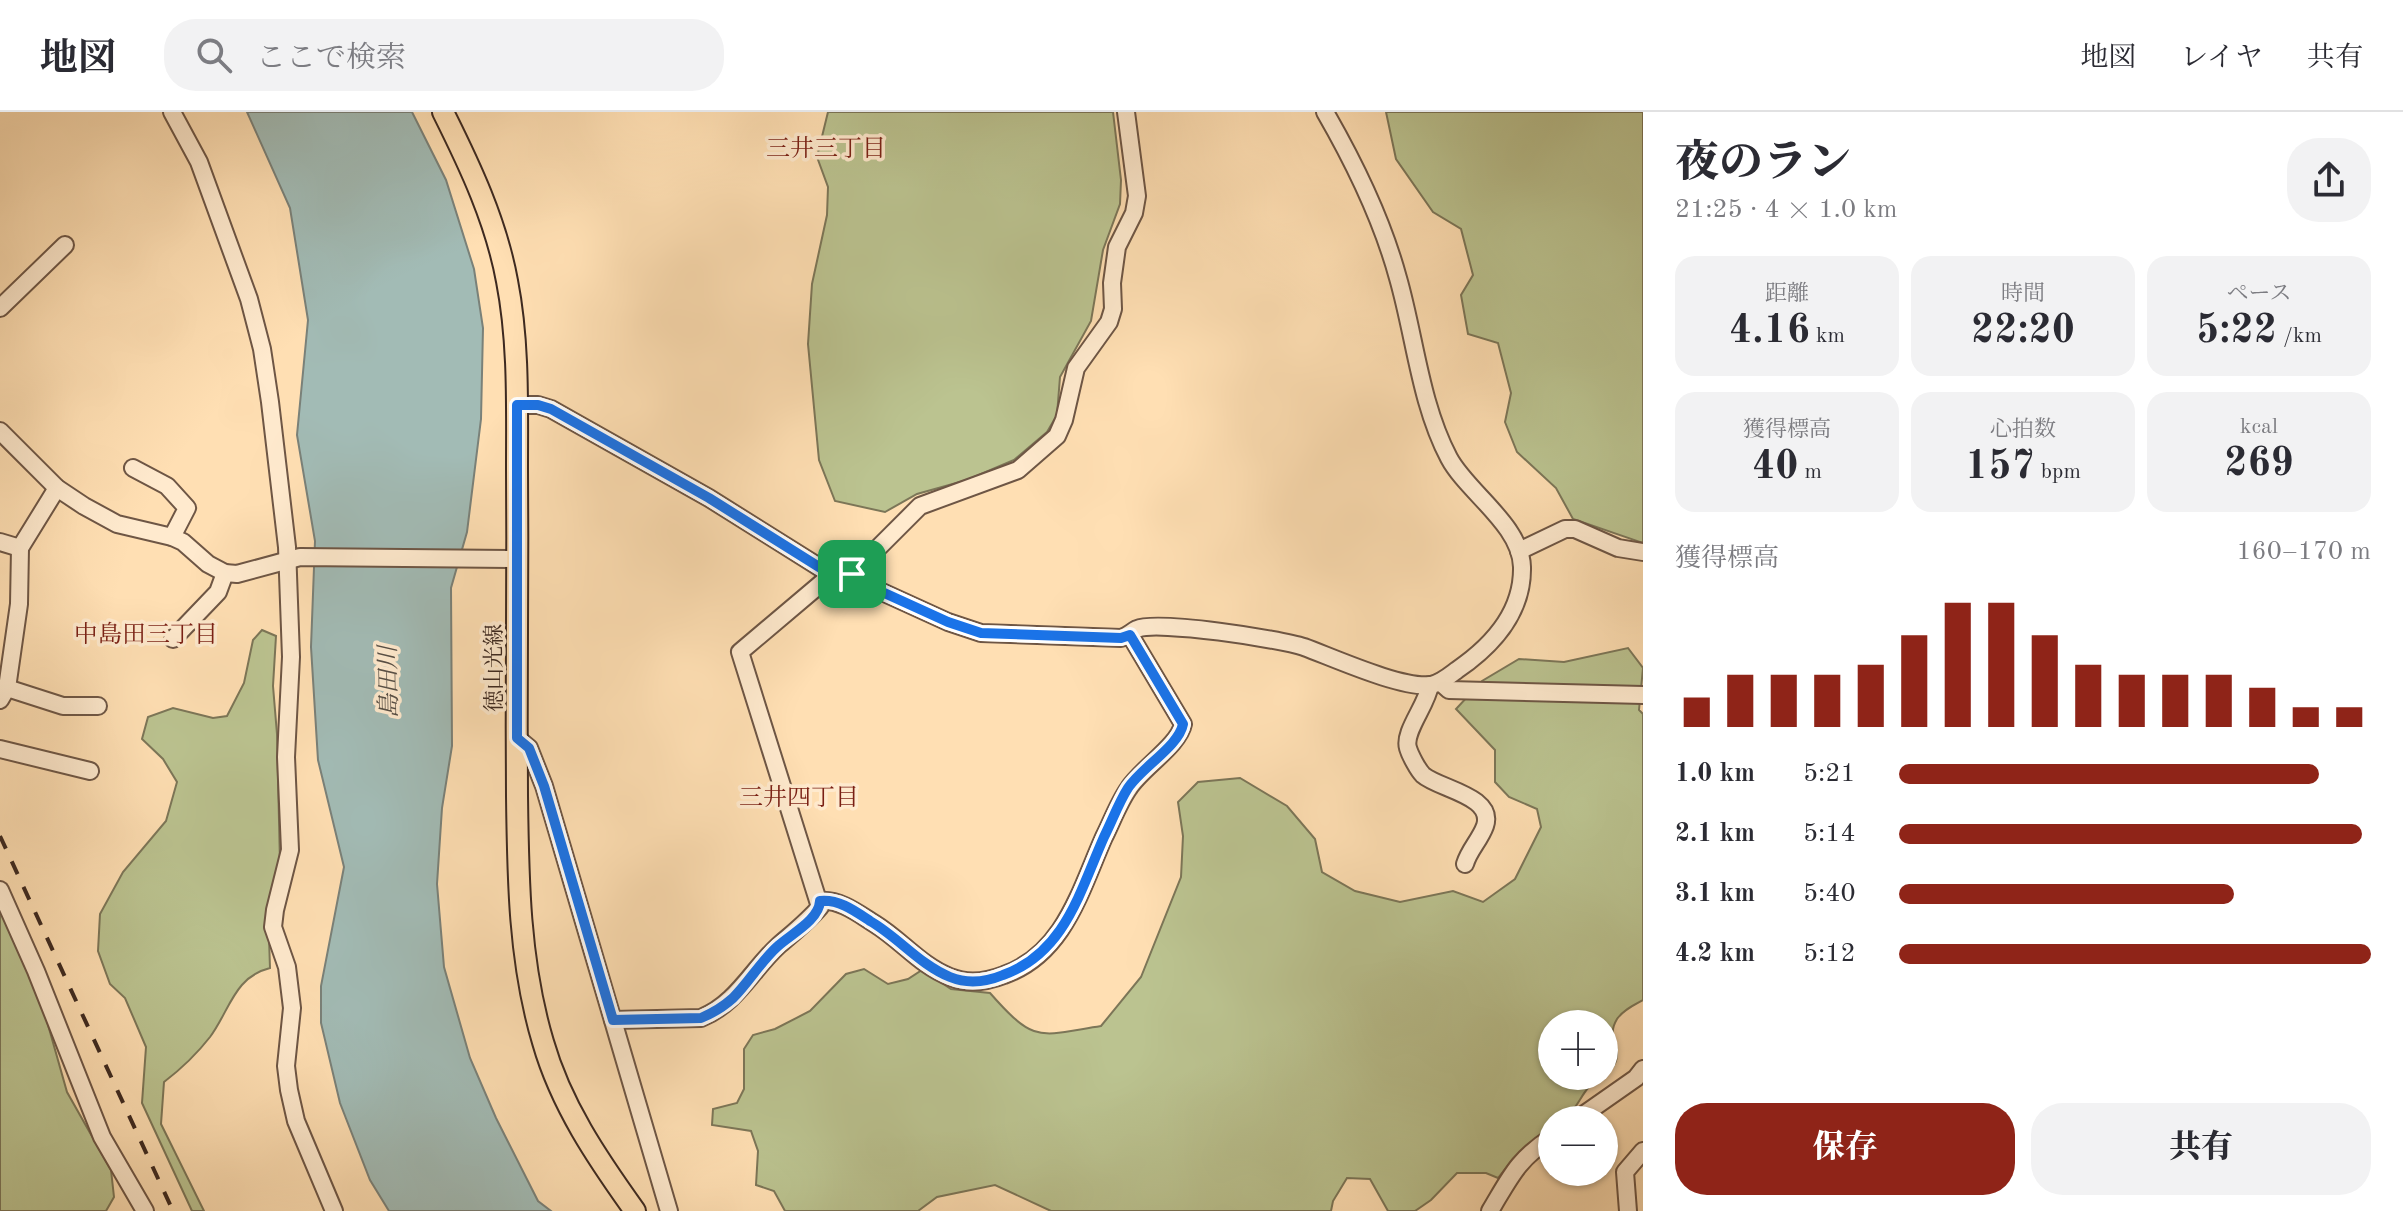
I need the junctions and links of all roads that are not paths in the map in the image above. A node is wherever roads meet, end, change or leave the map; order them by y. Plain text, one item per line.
1 (172, 112) edge
2 (443, 112) edge
3 (1126, 112) edge
4 (1325, 112) edge
5 (65, 245) dead end
6 (1, 304) edge
7 (517, 405) junction
8 (0, 431) edge
9 (133, 468) dead end
10 (57, 488) junction
11 (172, 537) junction
12 (1, 545) edge
13 (20, 548) junction
14 (1519, 551) junction
15 (1643, 552) edge
16 (294, 558) junction
17 (518, 559) junction
18 (827, 572) junction
19 (225, 573) junction
20 (852, 574) junction
21 (1130, 635) junction
22 (173, 639) dead end
23 (1435, 684) junction
24 (3, 694) edge
25 (1643, 695) edge
26 (98, 706) dead end
27 (517, 738) junction
28 (0, 749) edge
29 (90, 771) dead end
30 (1465, 864) dead end
31 (0, 890) edge
32 (820, 901) junction
33 (613, 1020) junction
34 (1641, 1076) edge
35 (1597, 1106) edge
36 (1538, 1146) edge
37 (1643, 1151) edge
38 (1632, 1204) edge
39 (145, 1211) edge
40 (334, 1211) edge
41 (635, 1211) edge
42 (669, 1211) edge
43 (1490, 1211) edge

1 - 16 street
2 - 7 main road, 徳山光線
3 - 20 street
4 - 14 street
5 - 6 street
7 - 17 main road, 徳山光線
7 - 18 street
8 - 10 street
9 - 11 street
10 - 11 street
10 - 13 street
11 - 19 street
12 - 13 street
13 - 24 street
14 - 15 street
14 - 23 street
16 - 17 street
16 - 19 street
16 - 40 street
17 - 27 main road, 徳山光線
18 - 20 street
18 - 32 street
19 - 22 street
20 - 21 street
21 - 23 street
21 - 32 street
23 - 25 street
23 - 30 street
24 - 26 street
27 - 33 street
27 - 41 main road, 徳山光線
28 - 29 street
31 - 39 street
32 - 33 street
33 - 42 street
34 - 35 street
36 - 43 street
37 - 38 street

